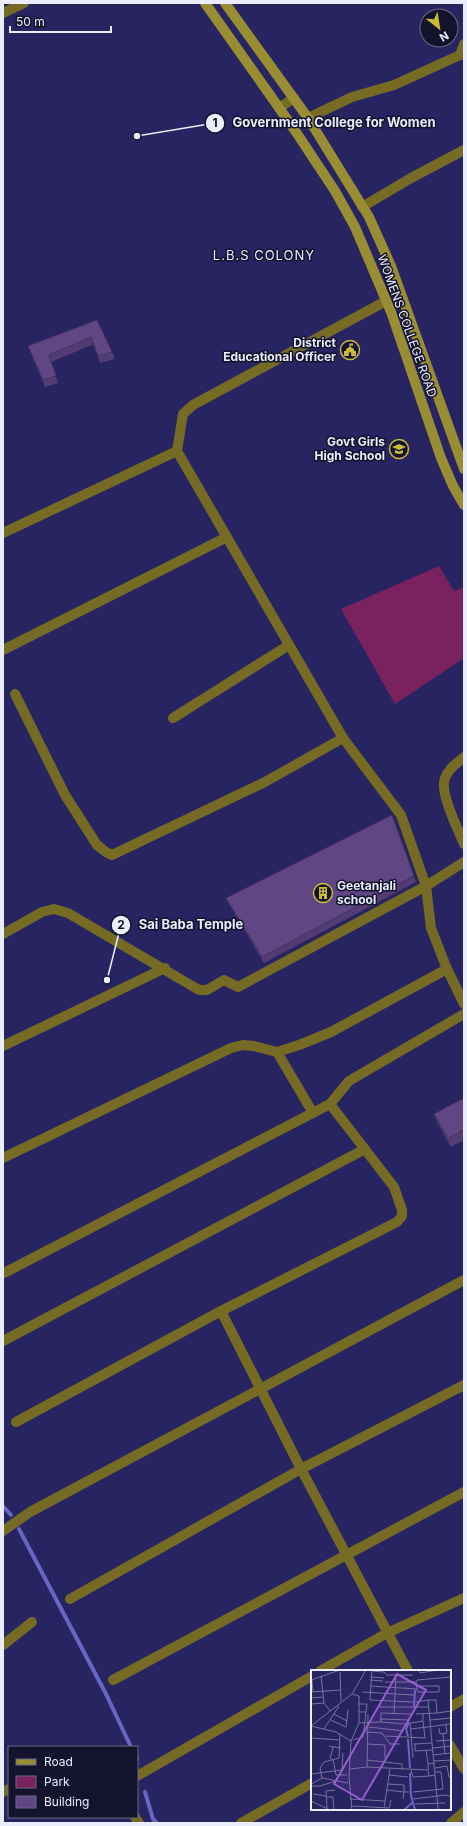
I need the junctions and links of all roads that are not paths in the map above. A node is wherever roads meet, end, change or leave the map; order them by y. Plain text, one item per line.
1 (24, 3) edge
2 (206, 3) edge
3 (225, 3) edge
4 (3, 13) edge
5 (464, 44) edge
6 (462, 55) edge
7 (294, 98) junction
8 (279, 108) junction
9 (308, 118) junction
10 (464, 150) edge
11 (362, 207) junction
12 (386, 301) junction
13 (177, 451) junction
14 (464, 469) edge
15 (464, 505) edge
16 (3, 533) edge
17 (227, 537) junction
18 (290, 645) junction
19 (3, 650) edge
20 (15, 694) dead end
21 (173, 718) dead end
22 (343, 738) junction
23 (464, 757) edge
24 (464, 844) edge
25 (464, 862) edge
26 (426, 886) junction
27 (3, 934) edge
28 (165, 968) junction
29 (447, 969) junction
30 (464, 1004) edge
31 (464, 1014) edge
32 (3, 1046) edge
33 (278, 1051) junction
34 (332, 1101) junction
35 (313, 1113) junction
36 (365, 1149) junction
37 (3, 1158) edge
38 (4, 1273) dead end
39 (464, 1280) edge
40 (221, 1311) junction
41 (3, 1341) edge
42 (464, 1385) edge
43 (259, 1388) junction
44 (16, 1422) dead end
45 (301, 1469) junction
46 (464, 1492) edge
47 (3, 1531) edge
48 (346, 1554) junction
49 (464, 1598) edge
50 (70, 1599) dead end
51 (32, 1622) dead end
52 (387, 1633) junction
53 (3, 1645) edge
54 (322, 1670) edge
55 (407, 1670) edge
56 (311, 1677) edge
57 (113, 1680) dead end
58 (464, 1700) edge
59 (451, 1706) edge
60 (451, 1747) edge
61 (464, 1769) edge
62 (138, 1775) edge
63 (311, 1784) edge
64 (464, 1812) edge
65 (241, 1823) edge
66 (452, 1823) edge

1 - 4 street
2 - 8 main road, WOMENS COLLEGE ROAD
3 - 7 main road, WOMENS COLLEGE ROAD
5 - 6 street
6 - 9 street
7 - 8 street
7 - 9 main road, WOMENS COLLEGE ROAD
8 - 12 main road, WOMENS COLLEGE ROAD
9 - 11 main road, WOMENS COLLEGE ROAD
10 - 11 street
11 - 14 main road, WOMENS COLLEGE ROAD
12 - 13 street
12 - 15 main road, WOMENS COLLEGE ROAD
13 - 16 street
13 - 17 street
17 - 18 street
17 - 19 street
18 - 21 street
18 - 22 street
20 - 22 street
22 - 26 street
23 - 24 street
25 - 26 street
26 - 28 street
26 - 29 street
27 - 28 street
28 - 32 street
29 - 30 street
29 - 33 street
31 - 34 street
33 - 35 street
33 - 37 street
34 - 35 street
34 - 36 street
35 - 38 street
36 - 40 street
36 - 41 street
39 - 43 street
40 - 43 street
40 - 44 street
42 - 45 street
43 - 45 street
43 - 47 street
45 - 48 street
45 - 50 street
46 - 48 street
48 - 52 street
48 - 57 street
49 - 52 street
51 - 53 street
52 - 54 street
52 - 55 street
56 - 62 street
58 - 59 street
60 - 61 street
63 - 65 street
64 - 66 street

